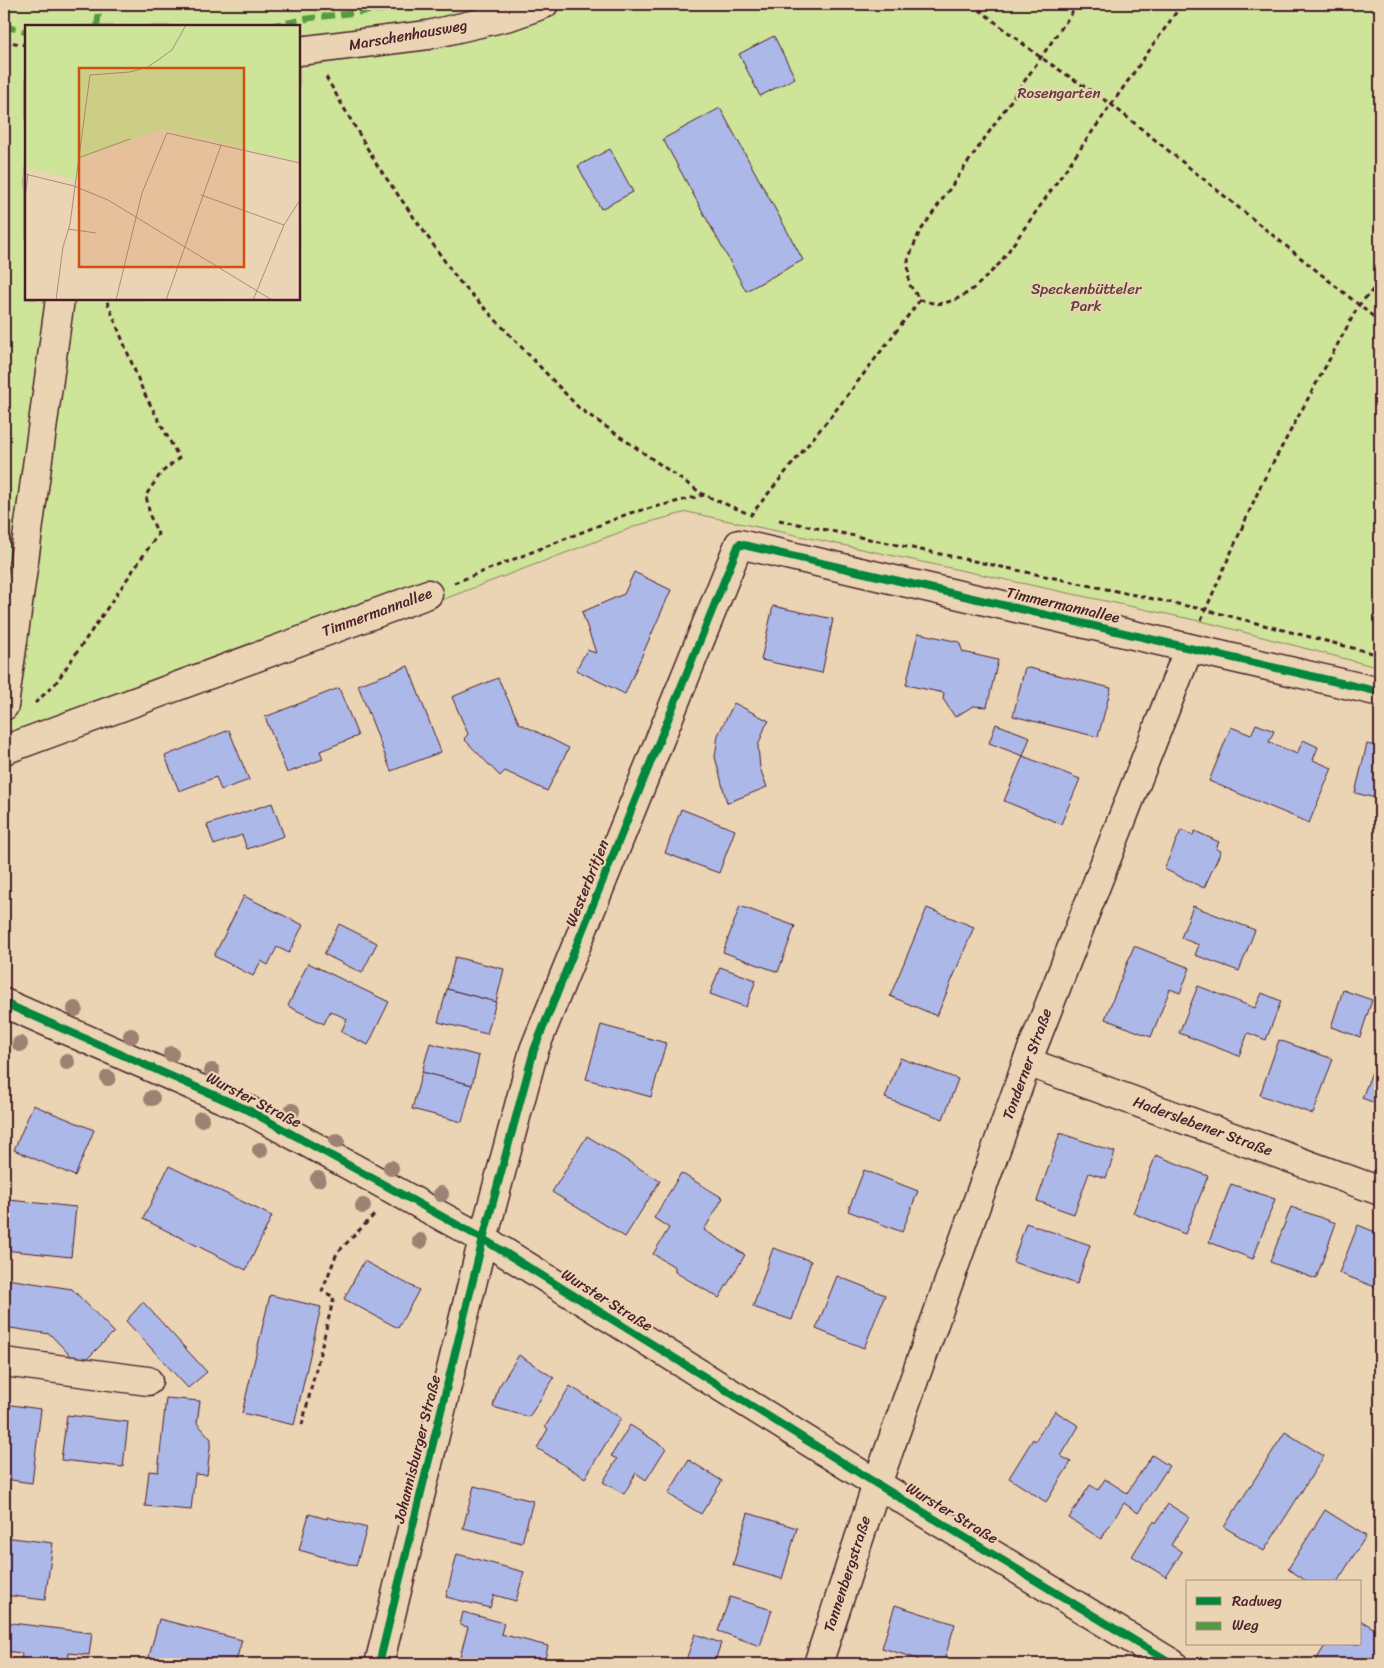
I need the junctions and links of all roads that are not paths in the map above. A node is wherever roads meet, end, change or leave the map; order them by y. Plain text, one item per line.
1 (544, 4) edge
2 (305, 51) edge
3 (60, 300) edge
4 (739, 544) joint
5 (428, 594) road end
6 (1189, 648) junction
7 (1380, 692) edge
8 (17, 707) edge
9 (4, 750) edge
10 (4, 1003) edge
11 (1027, 1062) junction
12 (1380, 1191) edge
13 (483, 1239) junction
14 (4, 1362) edge
15 (148, 1381) dead end
16 (877, 1484) junction
17 (379, 1664) edge
18 (818, 1664) edge
19 (1173, 1664) edge

1 - 2 street, Marschenhausweg
3 - 8 street
4 - 6 street, Timmermannallee
4 - 13 street, Westerbritjen
5 - 9 street, Timmermannallee
6 - 7 street, Timmermannallee
6 - 11 street, Tonderner Straße
10 - 13 street, Wurster Straße
11 - 12 street, Haderslebener Straße
11 - 16 street, Tonderner Straße
13 - 16 street, Wurster Straße
13 - 17 street, Johannisburger Straße
14 - 15 street
16 - 18 street, Tannenbergstraße
16 - 19 street, Wurster Straße

